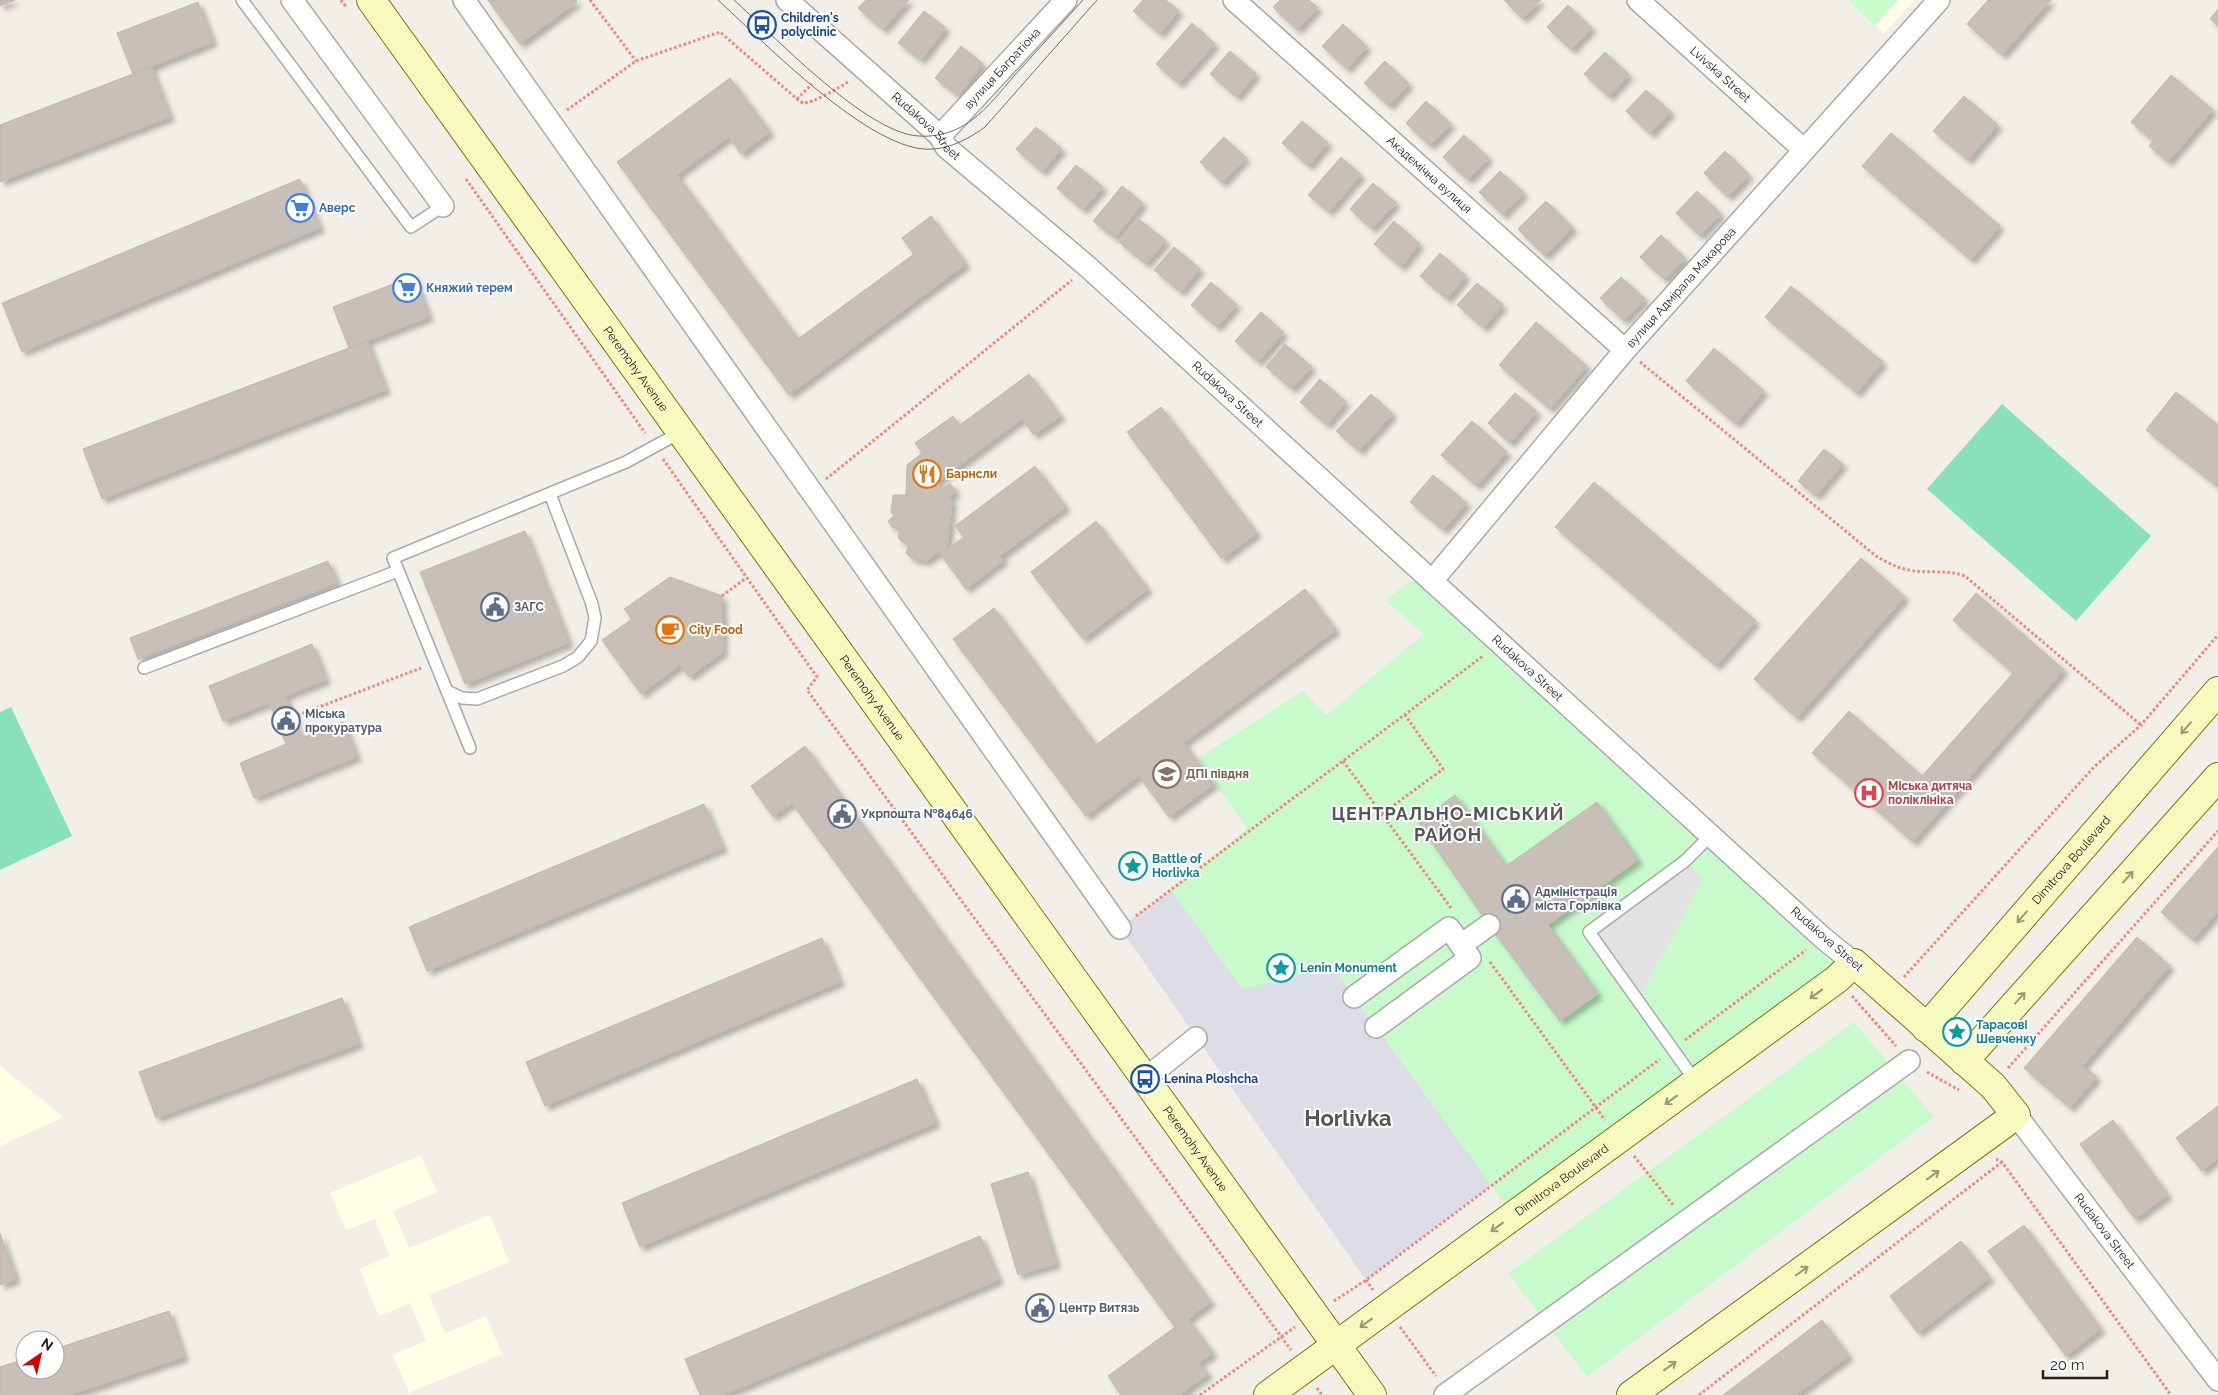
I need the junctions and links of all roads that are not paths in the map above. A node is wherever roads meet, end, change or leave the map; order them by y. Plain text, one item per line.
1 (242, 0) edge
2 (292, 0) edge
3 (464, 0) edge
4 (787, 0) edge
5 (1066, 0) edge
6 (1234, 0) edge
7 (1638, 0) edge
8 (1939, 0) edge
9 (362, 8) edge
10 (940, 136) junction
11 (1804, 150) junction
12 (443, 206) joint
13 (1625, 350) junction
14 (681, 432) junction
15 (550, 494) junction
16 (398, 571) junction
17 (1432, 581) junction
18 (144, 668) dead end
19 (447, 691) junction
20 (2218, 691) edge
21 (470, 748) dead end
22 (2218, 778) edge
23 (1711, 835) junction
24 (1120, 928) road end
25 (1845, 971) junction
26 (1354, 997) dead end
27 (1376, 1028) dead end
28 (1926, 1028) junction
29 (1196, 1038) dead end
30 (1909, 1061) road end
31 (1964, 1061) junction
32 (1145, 1079) junction
33 (1696, 1082) junction
34 (2016, 1115) junction
35 (1336, 1345) junction
36 (2218, 1380) edge
37 (1447, 1394) edge
38 (1268, 1395) edge
39 (1372, 1395) edge
40 (1631, 1395) edge

1 - 12 lane
2 - 12 street
3 - 24 street
4 - 10 street, Rudakova Street
5 - 10 street, вулиця Багратіона
6 - 13 street, Академічна вулиця
7 - 11 street, Lvivska Street
8 - 11 street, вулиця Адмірала Макарова
9 - 14 street, Peremohy Avenue
10 - 17 street, Rudakova Street
11 - 13 street, вулиця Адмірала Макарова
13 - 17 street, вулиця Адмірала Макарова
14 - 15 lane
14 - 32 street, Peremohy Avenue
15 - 16 lane
15 - 19 lane
16 - 18 lane
16 - 19 lane
17 - 23 street, Rudakova Street
19 - 21 lane
20 -> 28 street, Dimitrova Boulevard
31 -> 22 street
23 - 25 street, Rudakova Street
23 - 33 lane
25 - 28 street, Rudakova Street
25 -> 33 street, Dimitrova Boulevard
26 - 27 street
28 - 31 street, Rudakova Street
29 - 32 street
30 - 37 street
31 - 34 street, Rudakova Street
32 - 35 street, Peremohy Avenue
33 -> 35 street, Dimitrova Boulevard
34 - 36 street, Rudakova Street
40 -> 34 street
35 - 38 street, Dimitrova Boulevard
35 - 39 street, Peremohy Avenue

